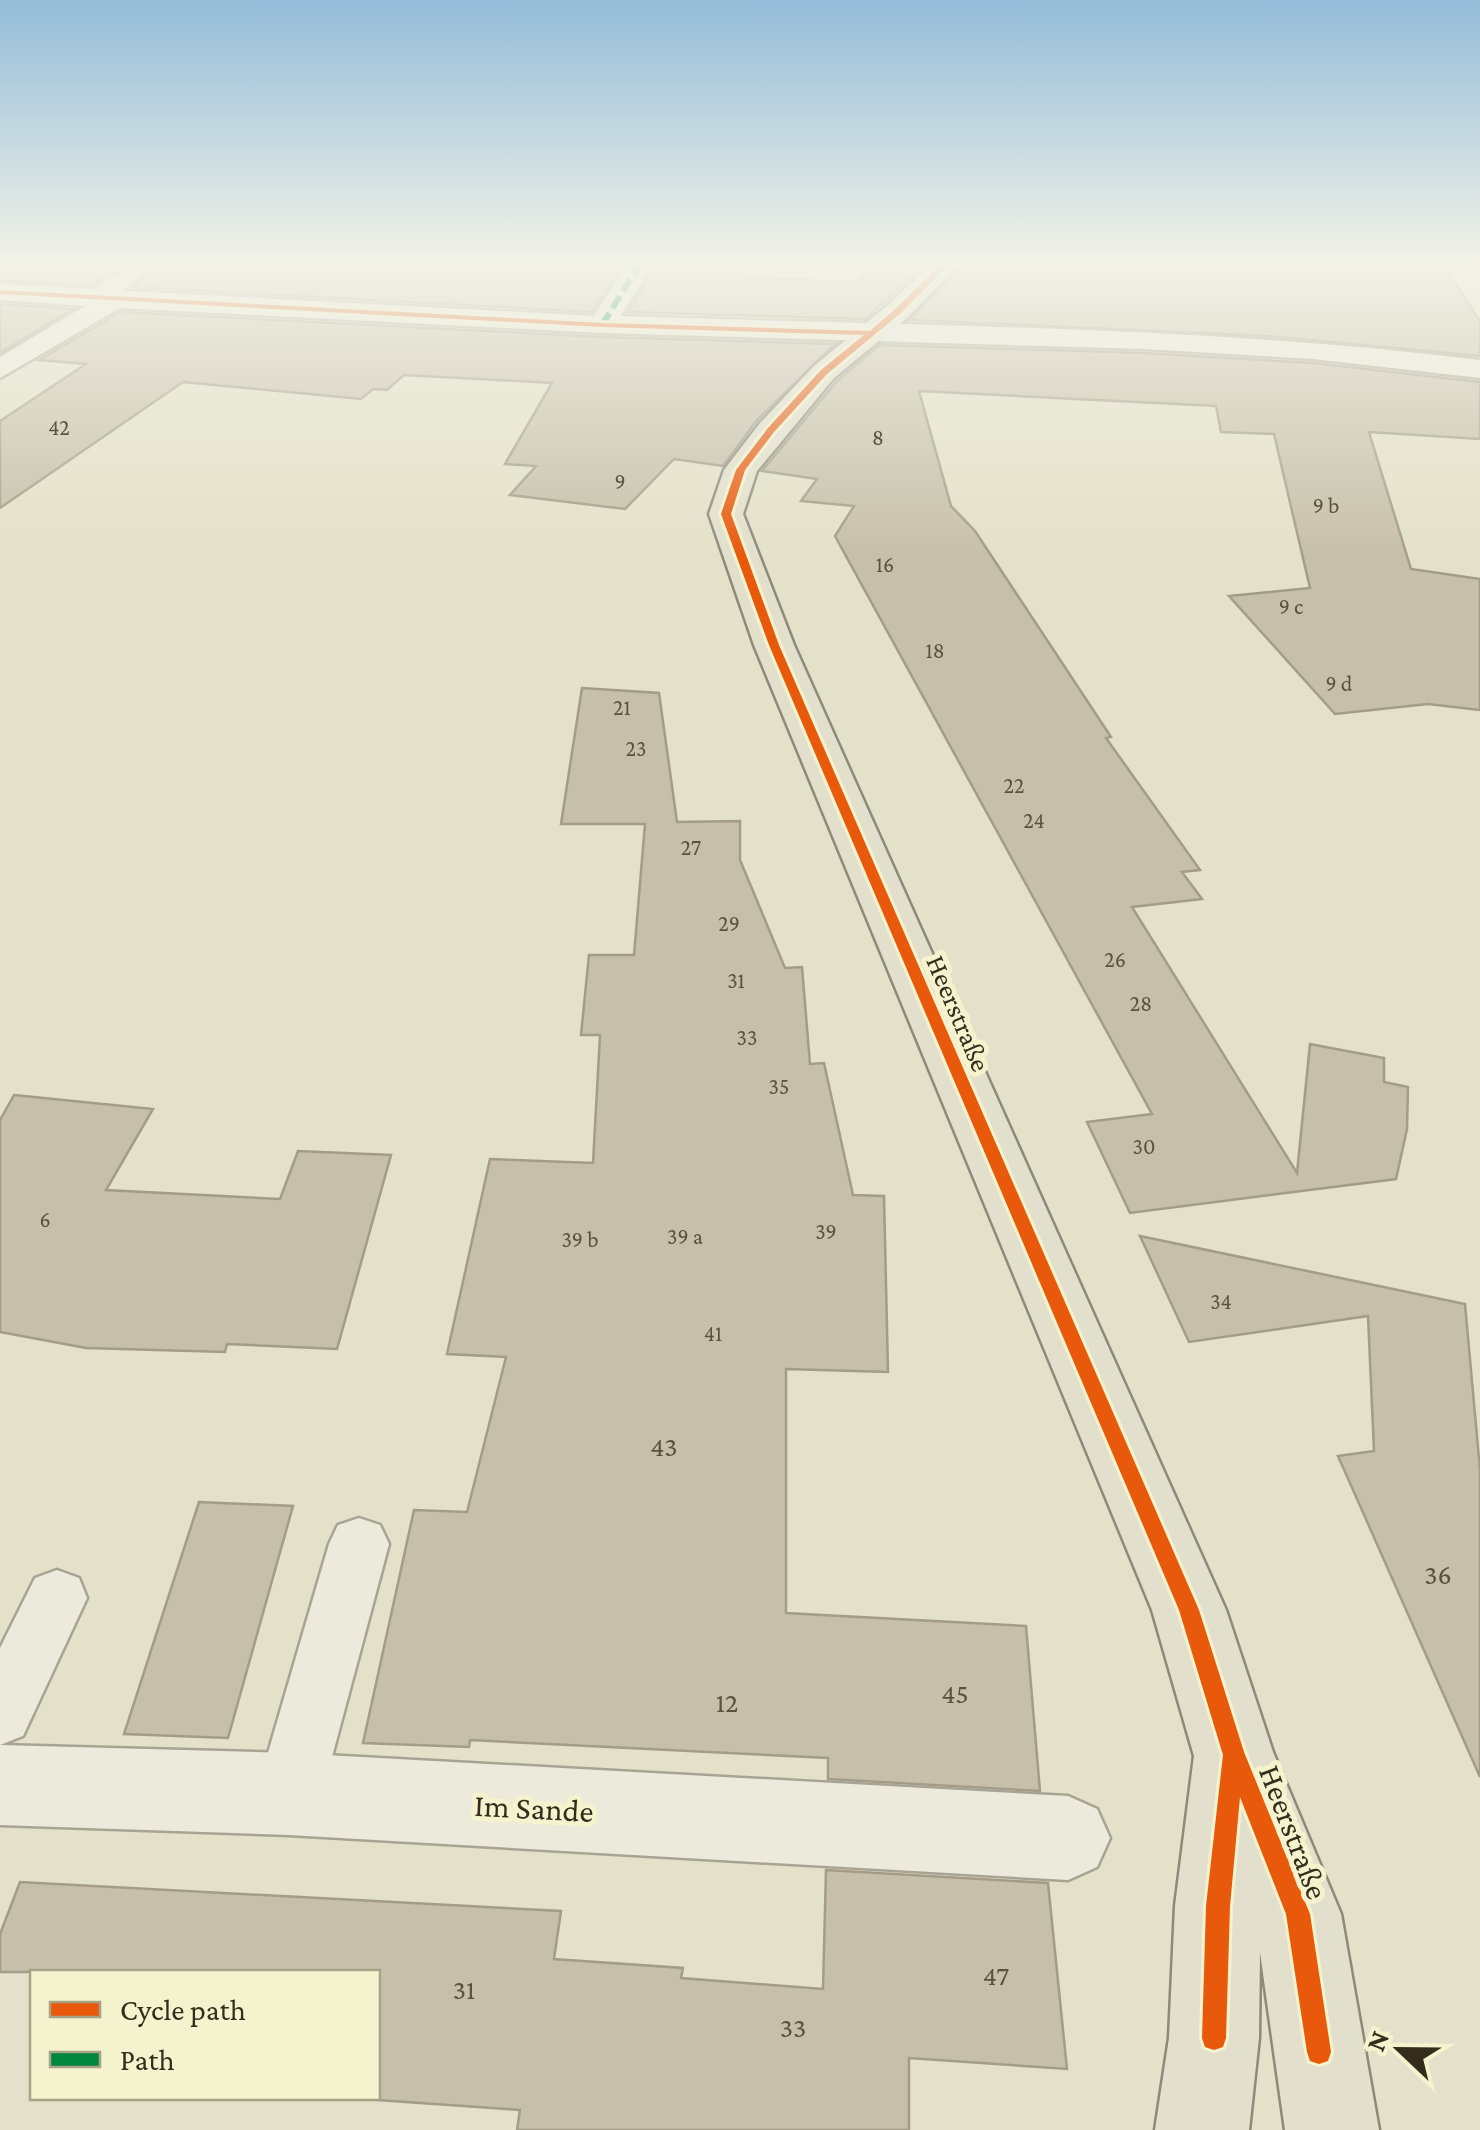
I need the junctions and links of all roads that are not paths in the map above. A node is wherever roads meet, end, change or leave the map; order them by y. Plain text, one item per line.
1 (840, 359) edge
2 (1378, 359) edge
3 (1480, 369) edge
4 (359, 1544) dead end
5 (57, 1598) dead end
6 (0, 1714) edge
7 (1234, 1752) junction
8 (0, 1785) edge
9 (289, 1794) junction
10 (1068, 1838) dead end
11 (1202, 2130) edge
12 (1332, 2130) edge

1 - 7 main road, Heerstraße
2 - 3 street
4 - 9 lane
5 - 6 lane
7 - 11 main road, Heerstraße
7 - 12 main road, Heerstraße
8 - 9 street, Im Sande
9 - 10 street, Im Sande

